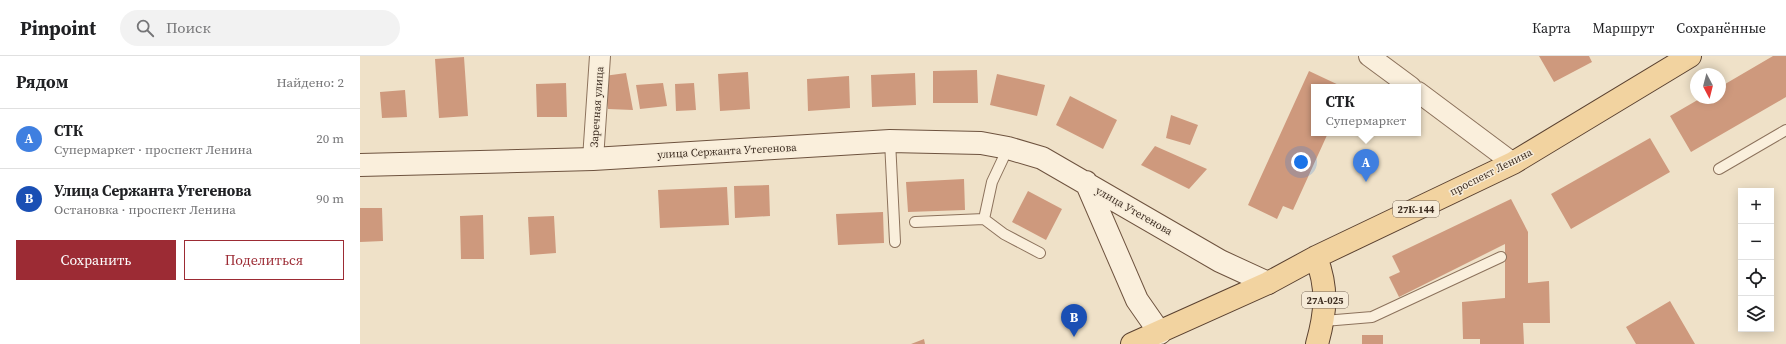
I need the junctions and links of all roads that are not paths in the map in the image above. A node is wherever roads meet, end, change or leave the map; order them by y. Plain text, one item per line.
1 (600, 56) edge
2 (1369, 56) edge
3 (1690, 56) edge
4 (1407, 84) edge
5 (1421, 94) edge
6 (1786, 130) edge
7 (890, 141) junction
8 (1008, 148) junction
9 (593, 159) junction
10 (1513, 163) junction
11 (360, 165) edge
12 (1719, 169) dead end
13 (1086, 182) junction
14 (984, 219) junction
15 (915, 222) dead end
16 (895, 242) dead end
17 (1040, 253) dead end
18 (1316, 256) junction
19 (1501, 257) dead end
20 (1268, 283) junction
21 (1324, 321) junction
22 (1160, 333) junction
23 (1132, 344) edge
24 (1317, 344) edge

1 - 9 street, Заречная улица
2 - 4 street
3 - 10 main road, проспект Ленина / 27К-144
5 - 10 street
6 - 12 lane
7 - 8 main road, улица Сержанта Утегенова
7 - 9 main road, улица Сержанта Утегенова
7 - 16 lane
8 - 13 main road, улица Сержанта Утегенова
8 - 14 lane
9 - 11 main road, улица Сержанта Утегенова
10 - 18 main road, проспект Ленина / 27К-144
13 - 20 main road, улица Утегенова
13 - 22 main road, улица Утегенова
14 - 15 lane
14 - 17 lane
18 - 20 main road, проспект Ленина / 27К-144
18 - 21 main road, 27А-025
19 - 21 lane
20 - 22 main road, проспект Ленина / 27К-144
21 - 24 main road, 27А-025
22 - 23 main road, проспект Ленина / 27К-144

